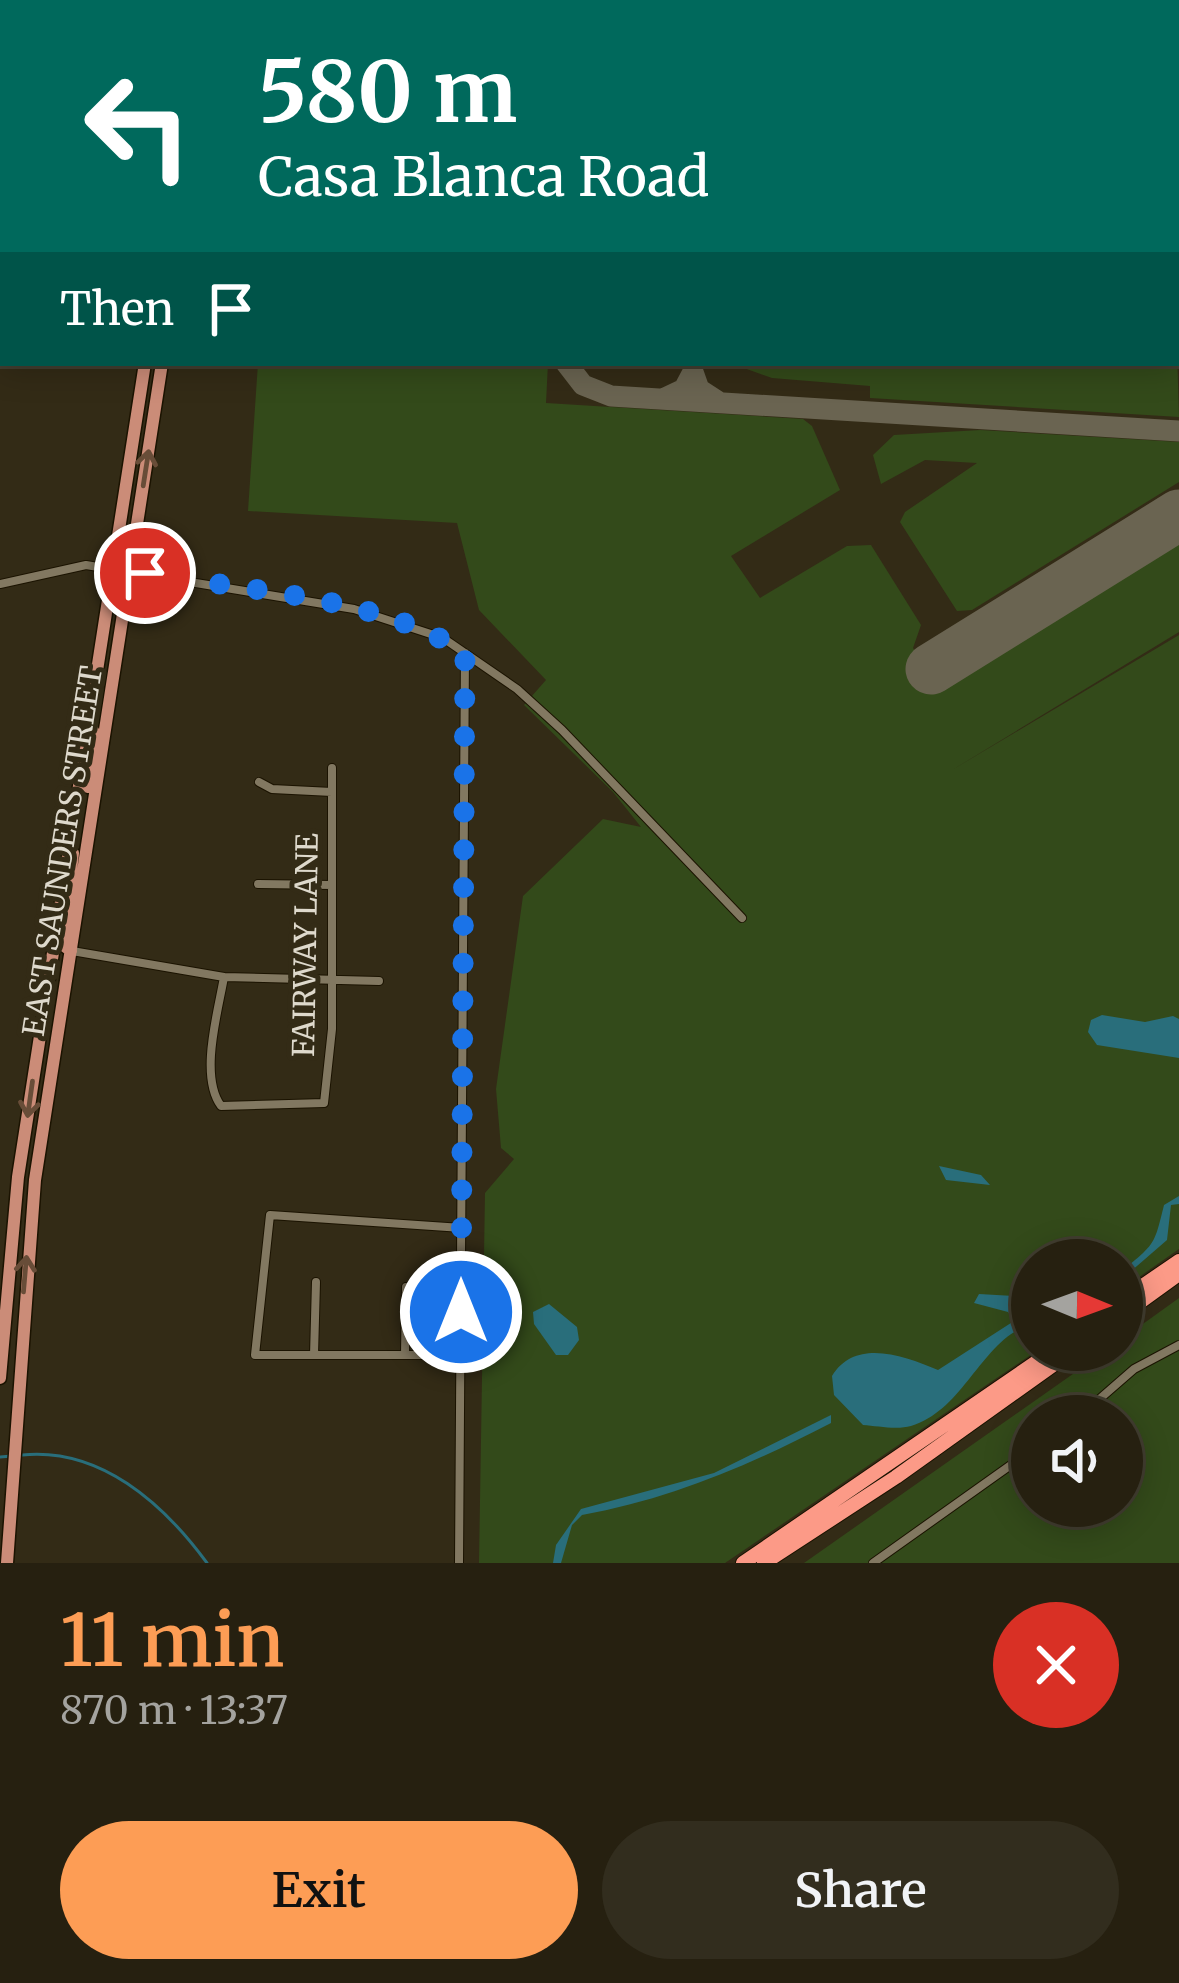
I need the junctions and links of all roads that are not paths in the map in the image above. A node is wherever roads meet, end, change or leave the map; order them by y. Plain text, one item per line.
1 (145, 366) edge
2 (162, 366) edge
3 (113, 569) junction
4 (129, 572) junction
5 (0, 584) edge
6 (465, 653) junction
7 (88, 724) junction
8 (332, 768) dead end
9 (259, 782) dead end
10 (332, 792) junction
11 (71, 835) junction
12 (88, 840) junction
13 (258, 884) dead end
14 (332, 885) junction
15 (742, 918) dead end
16 (70, 951) junction
17 (224, 977) junction
18 (330, 981) junction
19 (379, 981) dead end
20 (462, 1228) junction
21 (1179, 1261) edge
22 (1179, 1274) edge
23 (316, 1282) dead end
24 (1143, 1286) edge
25 (406, 1287) dead end
26 (1143, 1300) edge
27 (1179, 1345) edge
28 (461, 1354) junction
29 (314, 1355) junction
30 (405, 1355) junction
31 (1023, 1371) edge
32 (1045, 1371) edge
33 (0, 1378) edge
34 (1104, 1395) edge
35 (1011, 1465) edge
36 (7, 1563) edge
37 (459, 1563) edge
38 (742, 1563) edge
39 (764, 1563) edge
40 (873, 1563) edge

1 - 3 main road, EAST SAUNDERS STREET
4 -> 2 main road, EAST SAUNDERS STREET
3 - 4 street
3 - 5 street
3 - 7 main road, EAST SAUNDERS STREET
4 - 6 street
4 - 12 main road, EAST SAUNDERS STREET
6 - 15 street
6 - 20 street
7 - 11 main road, EAST SAUNDERS STREET
7 - 12 main road
8 - 10 street, FAIRWAY LANE
9 - 10 street
10 - 14 street, FAIRWAY LANE
11 - 16 main road
11 -> 33 main road, EAST SAUNDERS STREET
12 - 16 main road, EAST SAUNDERS STREET
13 - 14 street
14 - 18 street, FAIRWAY LANE
16 - 17 street
36 -> 16 main road, EAST SAUNDERS STREET
17 - 18 street
17 - 18 street, FAIRWAY LANE
18 - 19 street
20 - 28 street
20 - 29 street
21 - 24 highway
22 - 26 highway
23 - 29 street
25 - 30 street
27 - 34 street
28 - 30 street
28 - 37 street
29 - 30 street
31 - 38 highway
32 - 39 highway
35 - 40 street

